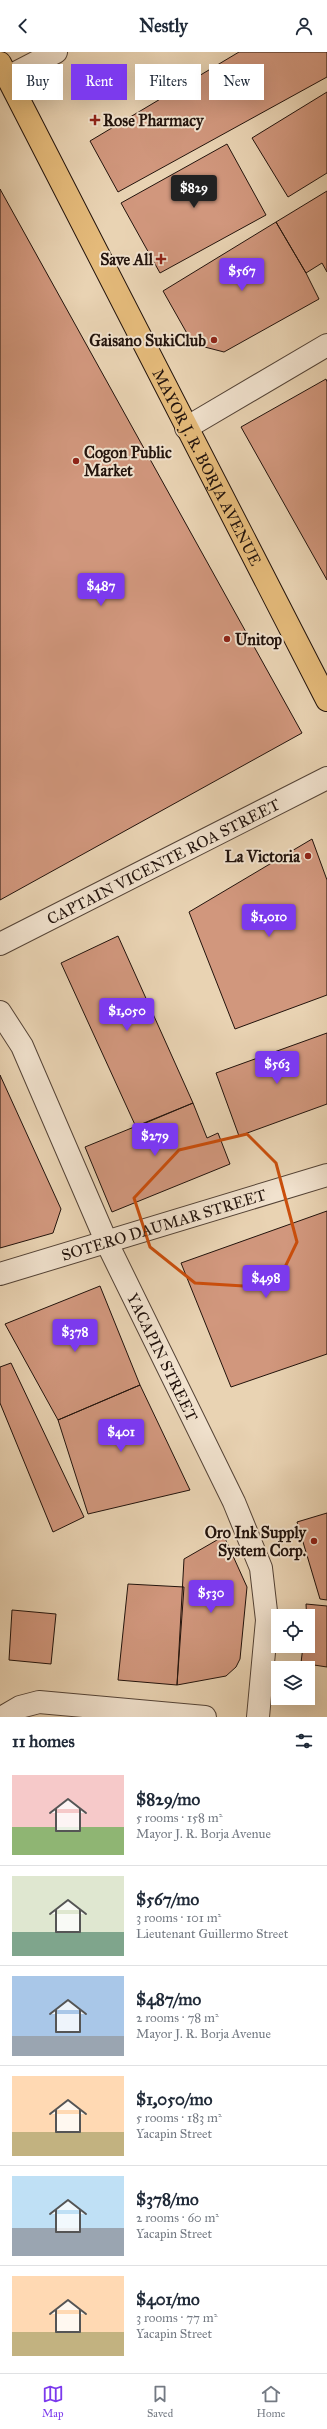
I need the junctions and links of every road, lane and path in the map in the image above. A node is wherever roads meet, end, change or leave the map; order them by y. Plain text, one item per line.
1 (56, 52) edge
2 (2, 74) edge
3 (327, 345) edge
4 (186, 428) junction
5 (327, 700) edge
6 (327, 778) edge
7 (0, 944) edge
8 (0, 1012) edge
9 (327, 1175) edge
10 (107, 1243) junction
11 (0, 1274) edge
12 (2, 1717) edge
13 (205, 1717) edge
14 (258, 1717) edge

1 - 2 street
2 - 4 main road, MAYOR J. R. BORJA AVENUE
3 - 4 street
4 - 5 main road, MAYOR J. R. BORJA AVENUE
6 - 7 street, CAPTAIN VICENTE ROA STREET
8 - 10 street, YACAPIN STREET
9 - 10 street, SOTERO DAUMAR STREET
10 - 11 street, SOTERO DAUMAR STREET
10 - 14 street, YACAPIN STREET
12 - 13 street

